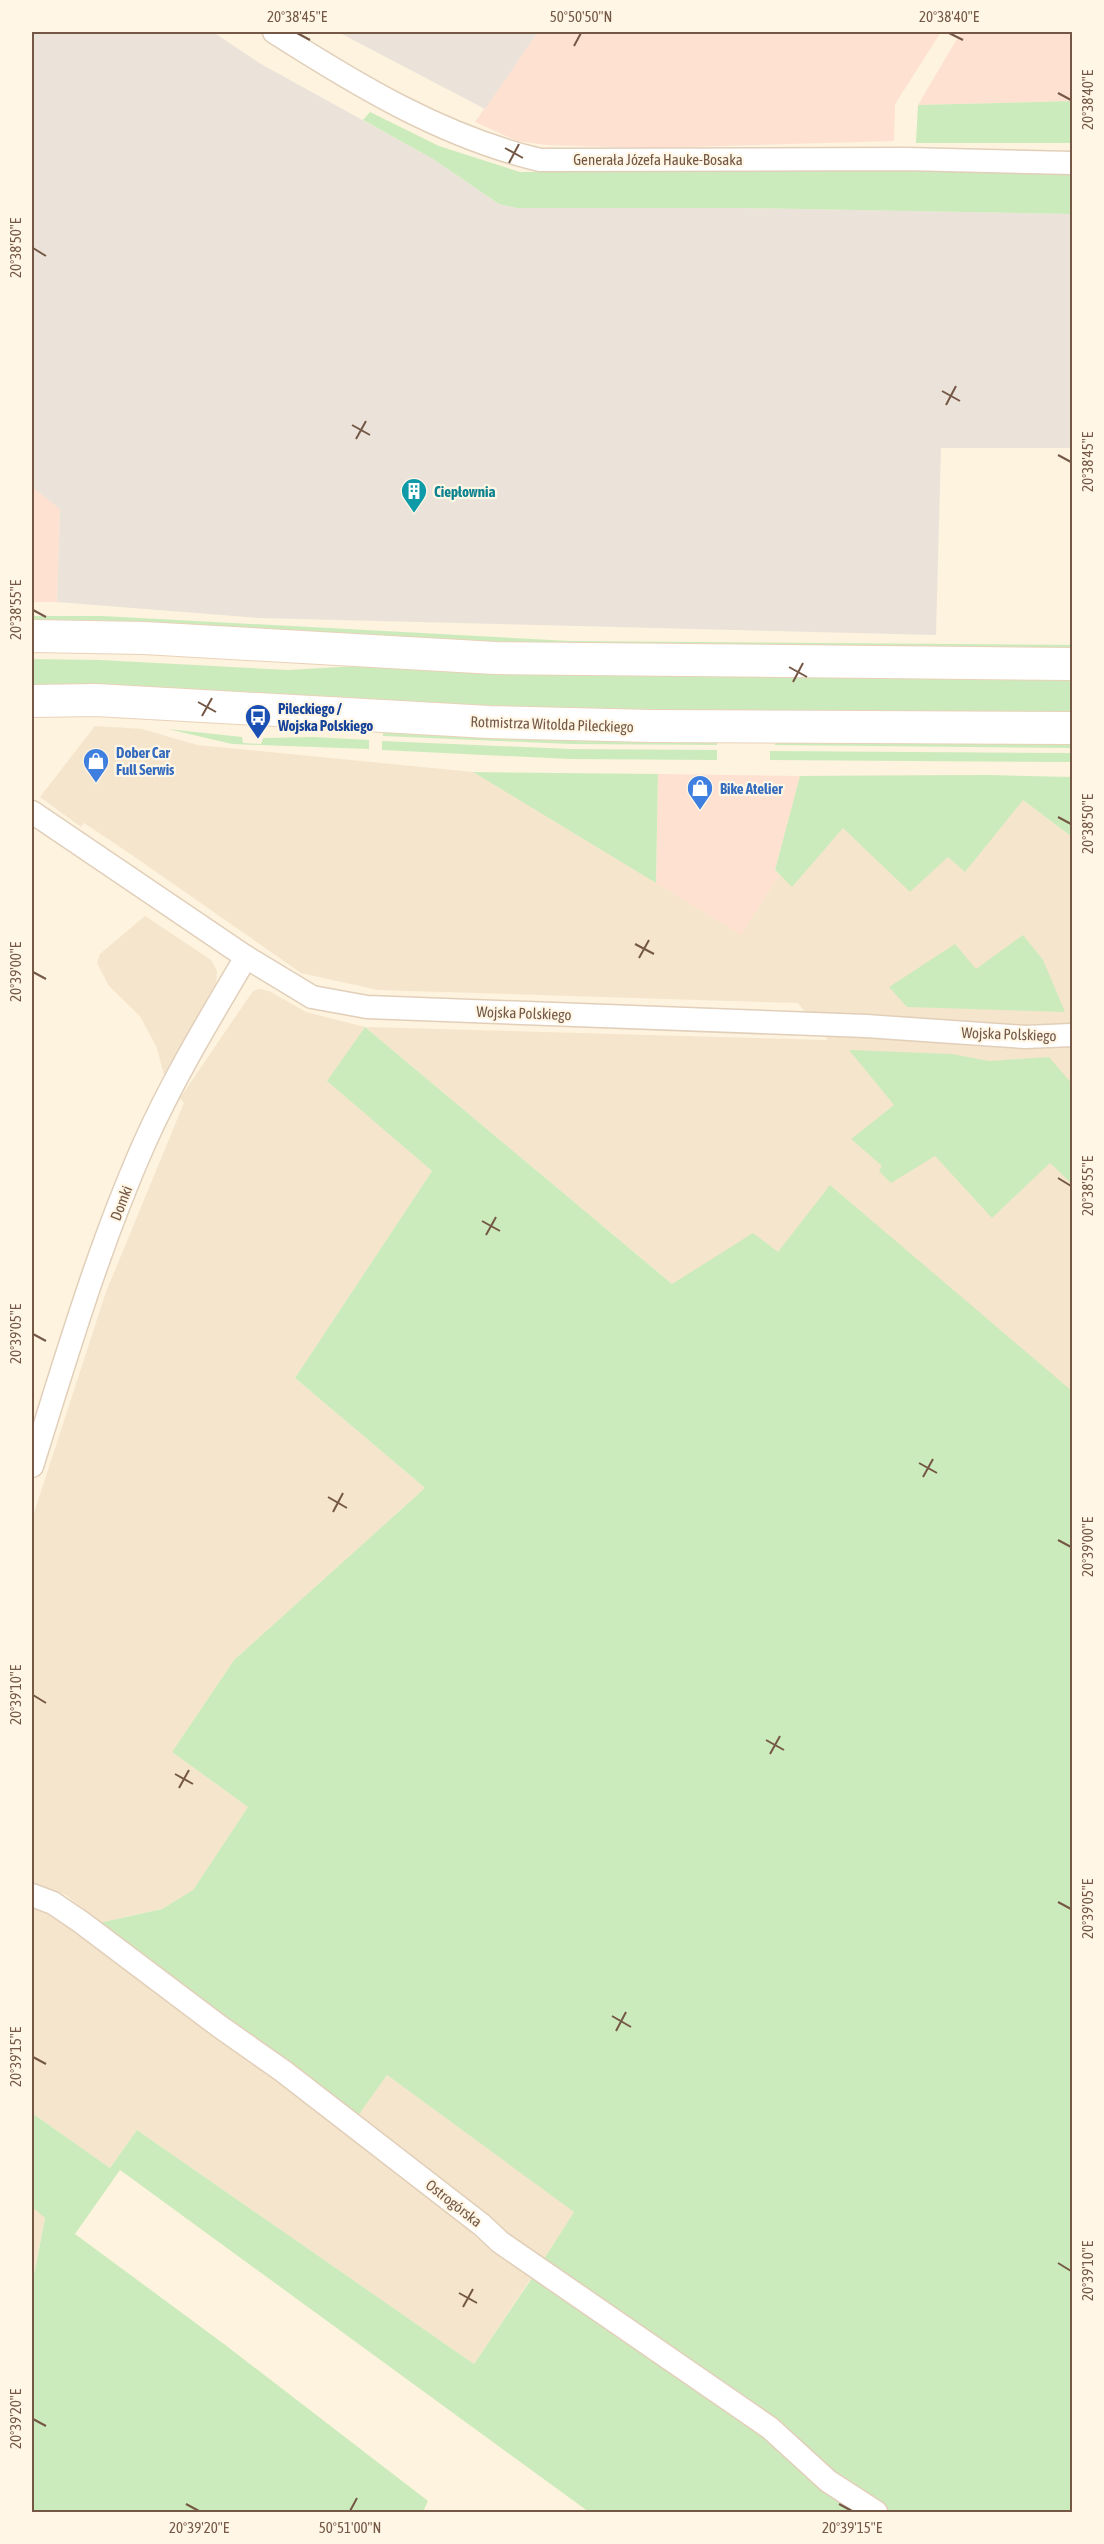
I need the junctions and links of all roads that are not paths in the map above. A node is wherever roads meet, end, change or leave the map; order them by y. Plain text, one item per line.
1 (274, 32) edge
2 (1072, 163) edge
3 (32, 636) edge
4 (1072, 664) edge
5 (32, 701) edge
6 (1072, 728) edge
7 (32, 812) edge
8 (246, 957) junction
9 (1072, 1035) edge
10 (32, 1466) edge
11 (32, 1895) edge
12 (876, 2512) edge

1 - 2 street, Generała Józefa Hauke-Bosaka
3 - 4 main road
5 - 6 main road, Rotmistrza Witolda Pileckiego
7 - 8 street, Wojska Polskiego
8 - 9 street, Wojska Polskiego
8 - 10 street, Domki
11 - 12 street, Ostrogórska

